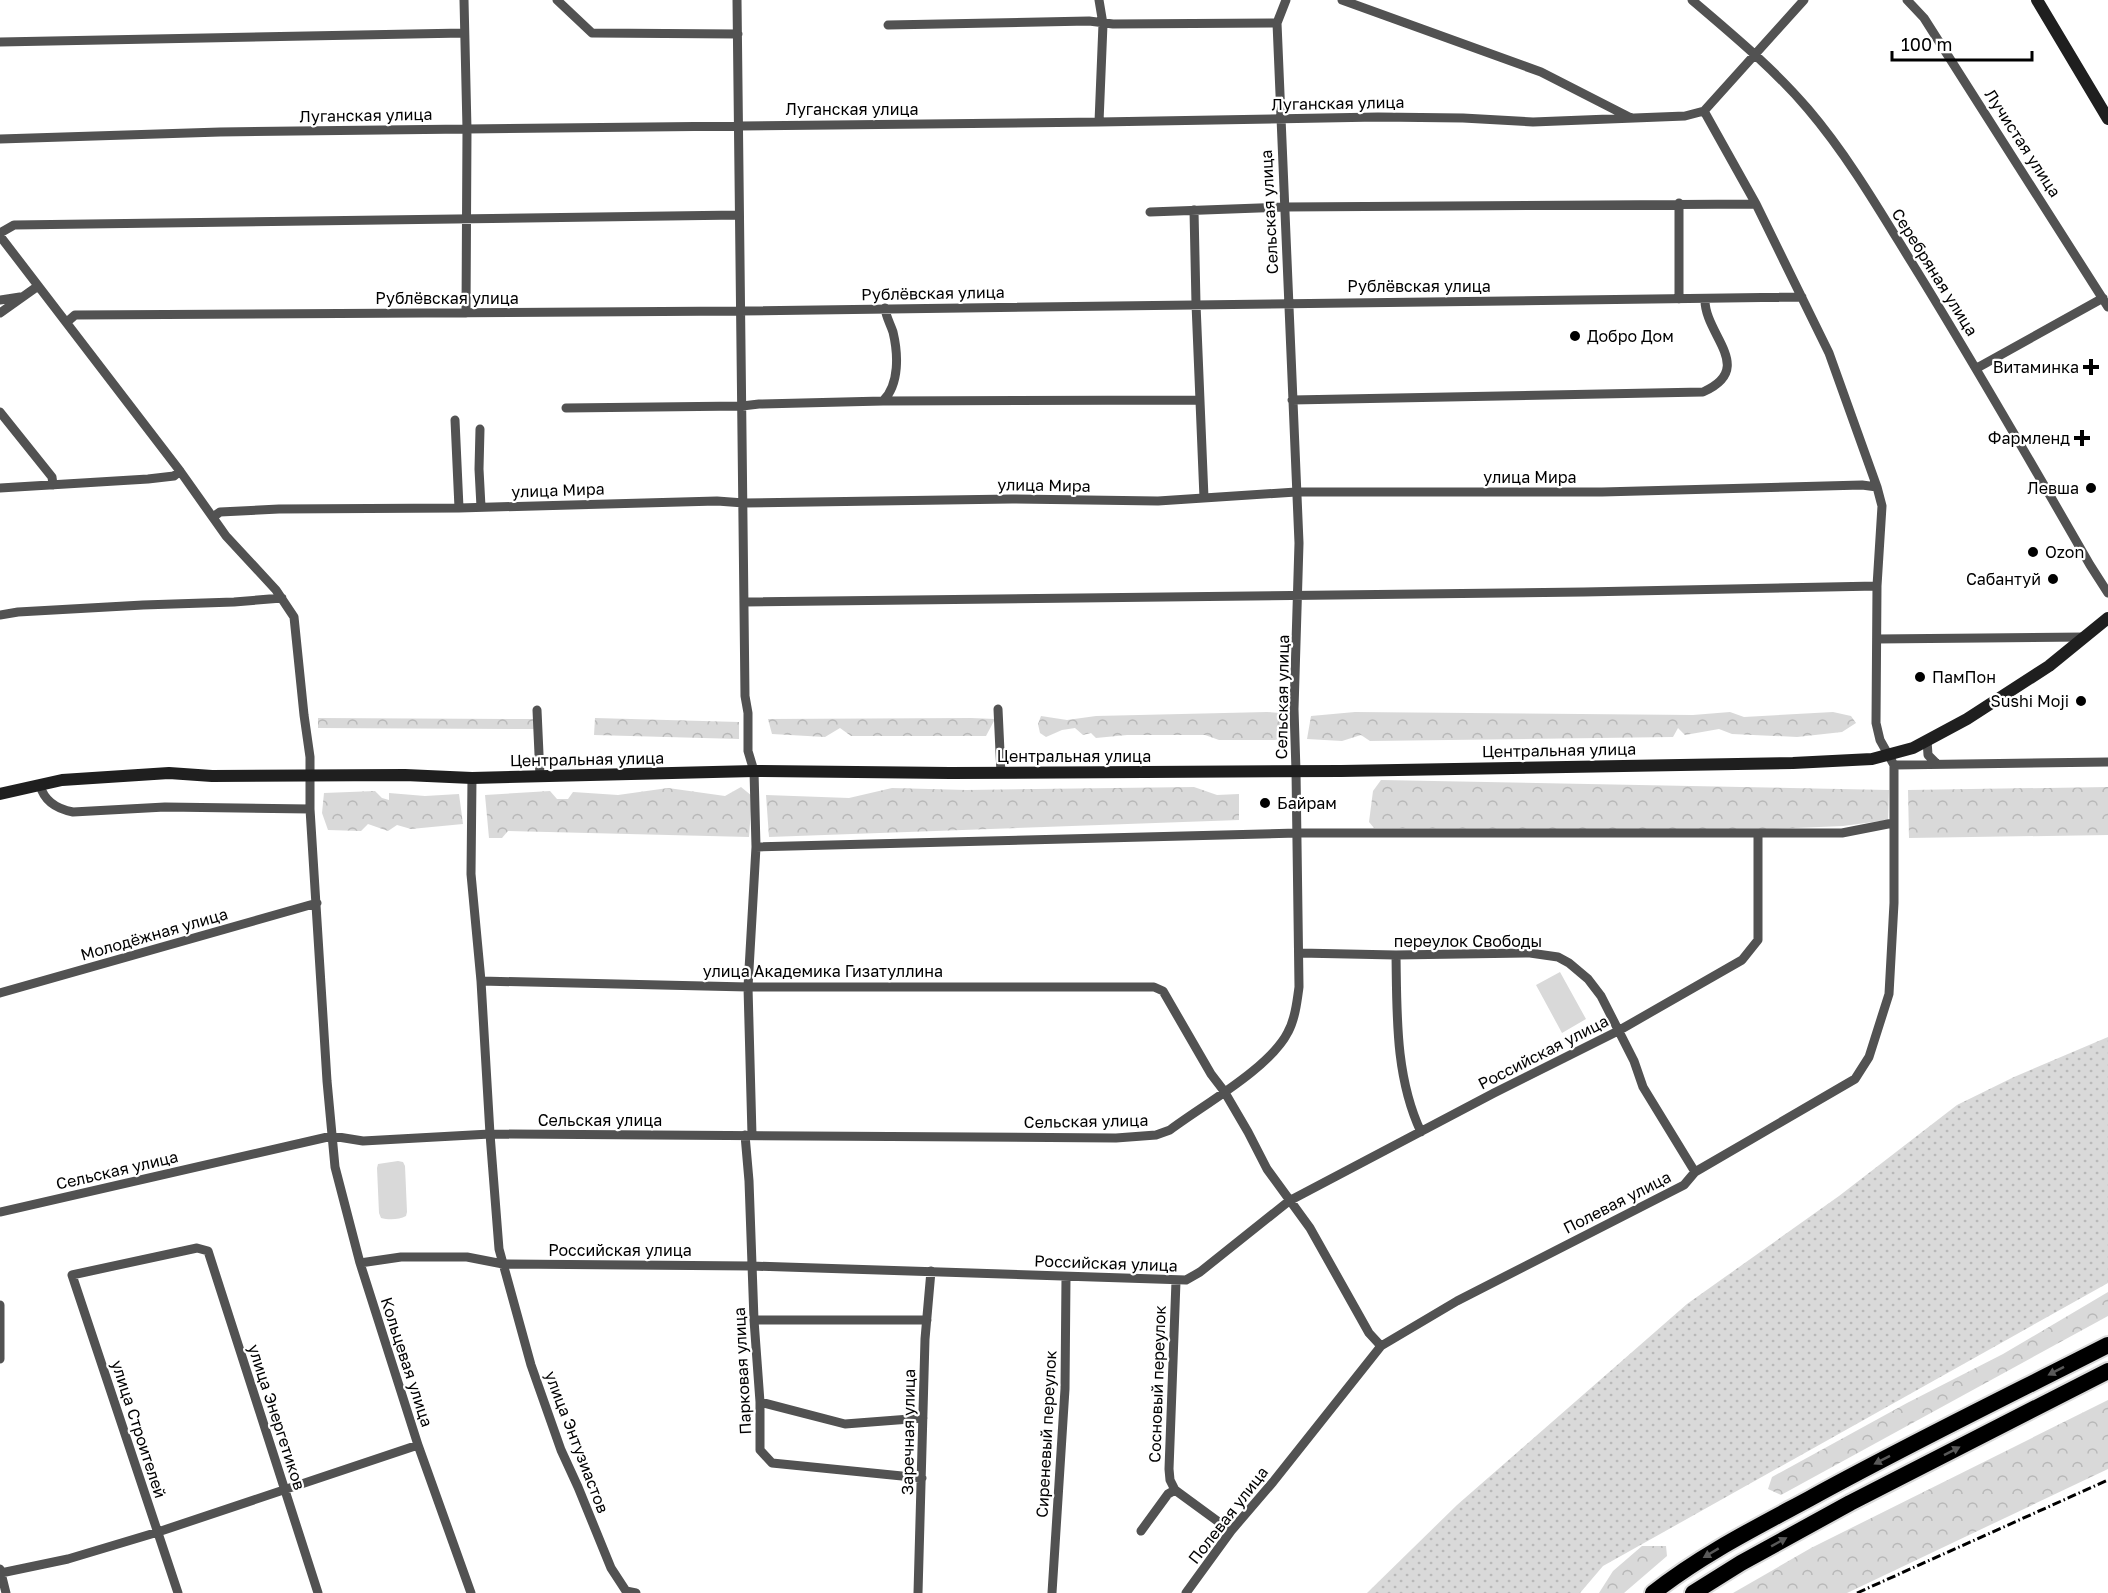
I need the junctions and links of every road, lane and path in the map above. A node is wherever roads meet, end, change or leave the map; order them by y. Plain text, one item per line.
1 (464, 0) edge
2 (557, 0) edge
3 (737, 0) edge
4 (1100, 0) edge
5 (1286, 0) edge
6 (1342, 0) edge
7 (1692, 0) edge
8 (1804, 0) edge
9 (1907, 0) edge
10 (2037, 0) edge
11 (1277, 23) junction
12 (1103, 24) junction
13 (888, 25) dead end
14 (464, 33) junction
15 (738, 34) junction
16 (0, 42) edge
17 (1757, 54) junction
18 (1704, 111) junction
19 (1280, 119) junction
20 (1633, 119) junction
21 (2108, 119) edge
22 (1099, 123) junction
23 (738, 125) junction
24 (467, 129) junction
25 (0, 139) edge
26 (1679, 203) junction
27 (1756, 204) junction
28 (1285, 207) junction
29 (1194, 210) junction
30 (1150, 212) dead end
31 (739, 215) junction
32 (466, 219) junction
33 (0, 234) edge
34 (38, 286) junction
35 (26, 296) junction
36 (1802, 297) junction
37 (1679, 299) junction
38 (1705, 299) junction
39 (0, 300) edge
40 (1288, 302) junction
41 (2106, 303) edge
42 (1196, 304) junction
43 (885, 308) junction
44 (740, 311) junction
45 (0, 313) edge
46 (466, 313) junction
47 (67, 322) junction
48 (1977, 368) junction
49 (1200, 400) junction
50 (1292, 400) junction
51 (883, 401) junction
52 (742, 406) junction
53 (566, 408) dead end
54 (0, 412) edge
55 (455, 420) dead end
56 (480, 429) dead end
57 (180, 471) junction
58 (53, 485) junction
59 (1877, 487) junction
60 (0, 488) edge
61 (1296, 492) junction
62 (1204, 498) junction
63 (744, 503) junction
64 (481, 507) junction
65 (459, 508) junction
66 (213, 517) junction
67 (1878, 586) junction
68 (2108, 593) edge
69 (1298, 594) junction
70 (282, 598) junction
71 (745, 602) junction
72 (0, 615) edge
73 (2108, 618) edge
74 (2085, 637) junction
75 (1877, 639) junction
76 (998, 709) dead end
77 (537, 710) dead end
78 (1927, 741) junction
79 (1892, 760) junction
80 (2108, 762) edge
81 (1937, 764) junction
82 (754, 771) junction
83 (1296, 771) junction
84 (1001, 773) junction
85 (310, 776) junction
86 (540, 776) junction
87 (472, 778) junction
88 (40, 785) junction
89 (0, 794) edge
90 (310, 809) junction
91 (1893, 824) junction
92 (1297, 833) junction
93 (1758, 834) junction
94 (756, 848) junction
95 (317, 903) junction
96 (1299, 953) junction
97 (1396, 955) junction
98 (481, 981) junction
99 (748, 987) junction
100 (0, 993) edge
101 (1618, 1031) junction
102 (1224, 1091) junction
103 (1421, 1132) junction
104 (490, 1134) junction
105 (748, 1135) junction
106 (332, 1136) junction
107 (1695, 1172) junction
108 (1289, 1201) junction
109 (0, 1212) edge
110 (208, 1251) joint
111 (360, 1263) junction
112 (503, 1264) junction
113 (752, 1266) junction
114 (931, 1271) junction
115 (1066, 1277) junction
116 (1176, 1281) junction
117 (0, 1305) edge
118 (754, 1320) junction
119 (927, 1320) junction
120 (2108, 1345) edge
121 (1381, 1346) junction
122 (0, 1359) edge
123 (2108, 1371) edge
124 (760, 1402) junction
125 (923, 1418) junction
126 (418, 1445) junction
127 (922, 1478) junction
128 (284, 1489) junction
129 (1175, 1490) junction
130 (1231, 1531) junction
131 (158, 1532) junction
132 (1141, 1532) dead end
133 (0, 1570) edge
134 (631, 1592) edge
135 (6, 1593) edge
136 (178, 1593) edge
137 (318, 1593) edge
138 (471, 1593) edge
139 (918, 1593) edge
140 (1052, 1593) edge
141 (1186, 1593) edge
142 (1653, 1593) edge
143 (1693, 1593) edge

1 - 14 street
2 - 15 street
3 - 15 street, Парковая улица
4 - 12 street
5 - 11 street, Сельская улица
6 - 20 street
7 - 17 street, Серебряная улица
8 - 17 street
9 - 41 street, Лучистая улица
10 - 21 street
11 - 12 street
11 - 19 street, Сельская улица
12 - 13 street
12 - 22 street
14 - 16 street
14 - 24 street
15 - 23 street, Парковая улица
17 - 18 street
17 - 48 street, Серебряная улица
18 - 20 street, Луганская улица
18 - 27 street
19 - 20 street, Луганская улица
19 - 22 street, Луганская улица
19 - 28 street, Сельская улица
22 - 23 street, Луганская улица
23 - 24 street, Луганская улица
23 - 31 street, Парковая улица
24 - 25 street, Луганская улица
24 - 32 street
26 - 27 street
26 - 28 street
26 - 37 street
27 - 36 street
28 - 29 street
28 - 40 street, Сельская улица
29 - 30 street
29 - 42 street
31 - 32 street
31 - 44 street, Парковая улица
32 - 33 street
32 - 46 street
33 - 34 street, Кольцевая улица
34 - 35 street
34 - 47 street, Кольцевая улица
35 - 39 street
35 - 45 street
36 - 38 street, Рублёвская улица
36 - 59 street
37 - 38 street, Рублёвская улица
37 - 40 street, Рублёвская улица
38 - 50 street
40 - 42 street, Рублёвская улица
40 - 50 street, Сельская улица
41 - 48 street
42 - 43 street, Рублёвская улица
42 - 49 street
43 - 44 street, Рублёвская улица
43 - 51 street
44 - 46 street, Рублёвская улица
44 - 52 street, Парковая улица
46 - 47 street, Рублёвская улица
47 - 57 street, Кольцевая улица
48 - 68 street, Серебряная улица
49 - 51 street
49 - 62 street
50 - 61 street, Сельская улица
51 - 52 street
52 - 53 street
52 - 63 street, Парковая улица
54 - 58 street
55 - 65 street
56 - 64 street
57 - 58 street
57 - 66 street, Кольцевая улица
58 - 60 street
59 - 61 street, улица Мира
59 - 67 street
61 - 62 street, улица Мира
61 - 69 street, Сельская улица
62 - 63 street, улица Мира
63 - 64 street, улица Мира
63 - 71 street, Парковая улица
64 - 65 street, улица Мира
65 - 66 street, улица Мира
66 - 70 street, Кольцевая улица
67 - 69 street
67 - 75 street
69 - 71 street
69 - 83 street, Сельская улица
70 - 72 street
70 - 85 street, Кольцевая улица
71 - 82 street, Парковая улица
73 - 74 street, Центральная улица
74 - 75 street
74 - 78 street, Центральная улица
75 - 79 street
76 - 84 street
77 - 86 street
78 - 79 street, Центральная улица
78 - 81 street
79 - 81 street
79 - 83 street, Центральная улица
79 - 91 street, Полевая улица
80 - 81 street
82 - 84 street, Центральная улица
82 - 86 street, Центральная улица
82 - 94 street, Парковая улица
83 - 84 street, Центральная улица
83 - 92 street, Сельская улица
85 - 87 street, Центральная улица
85 - 88 street, Центральная улица
85 - 90 street, Кольцевая улица
86 - 87 street, Центральная улица
87 - 98 street, улица Энтузиастов
88 - 89 street, Центральная улица
88 - 90 street
90 - 95 street, Кольцевая улица
91 - 93 street
91 - 107 street, Полевая улица
92 - 93 street
92 - 94 street
92 - 96 street, Сельская улица
93 - 101 street, Российская улица
94 - 99 street, Парковая улица
95 - 100 street, Молодёжная улица
95 - 106 street, Кольцевая улица
96 - 97 street, переулок Свободы
96 - 102 street, Сельская улица
97 - 101 street, переулок Свободы
97 - 103 street
98 - 99 street, улица Академика Гизатуллина
98 - 104 street, улица Энтузиастов
99 - 102 street, улица Академика Гизатуллина
99 - 105 street, Парковая улица
101 - 103 street, Российская улица
101 - 107 street, переулок Свободы
102 - 105 street, Сельская улица
102 - 108 street
103 - 108 street, Российская улица
104 - 105 street, Сельская улица
104 - 106 street, Сельская улица
104 - 112 street, улица Энтузиастов
105 - 113 street, Парковая улица
106 - 109 street, Сельская улица
106 - 111 street, Кольцевая улица
107 - 121 street, Полевая улица
108 - 116 street, Российская улица
108 - 121 street
110 - 128 street, улица Энергетиков
110 - 131 street, улица Строителей
111 - 112 street, Российская улица
111 - 126 street, Кольцевая улица
112 - 113 street, Российская улица
112 - 134 street, улица Энтузиастов
113 - 114 street, Российская улица
113 - 118 street, Парковая улица
114 - 115 street, Российская улица
114 - 119 street, Заречная улица
115 - 116 street, Российская улица
115 - 140 street, Сиреневый переулок
116 - 129 street, Сосновый переулок
117 - 122 street
118 - 119 street
118 - 124 street, Парковая улица
119 - 125 street, Заречная улица
120 -> 142 highway
121 - 130 street, Полевая улица
143 -> 123 highway
124 - 125 street
124 - 127 street, Парковая улица
125 - 127 street, Заречная улица
126 - 128 street
126 - 138 street, Кольцевая улица
127 - 139 street, Заречная улица
128 - 131 street
128 - 137 street, улица Энергетиков
129 - 130 street
129 - 132 street
130 - 141 street, Полевая улица
131 - 133 street
131 - 136 street, улица Строителей
133 - 135 street

